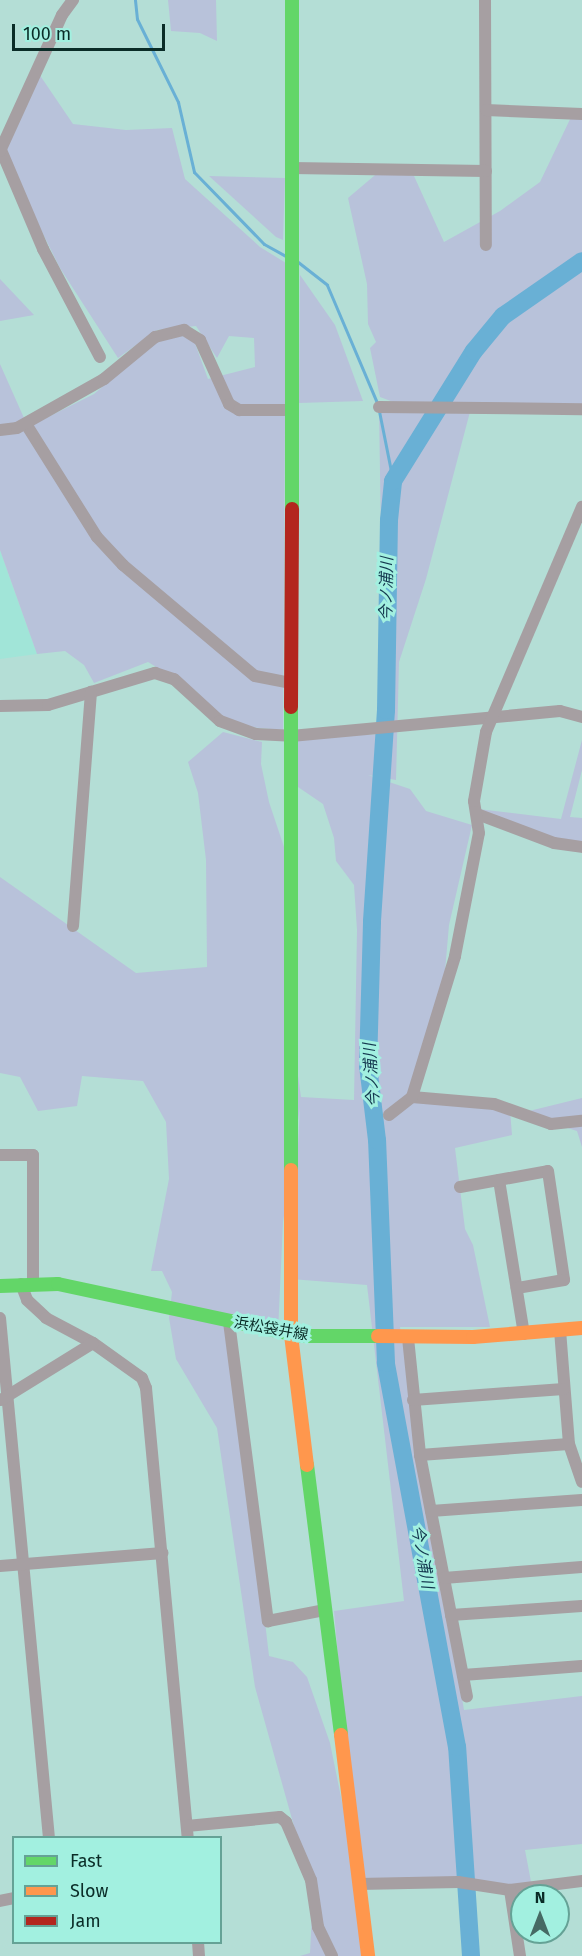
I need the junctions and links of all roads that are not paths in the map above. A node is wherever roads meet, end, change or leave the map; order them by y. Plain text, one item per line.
1 (73, 0) edge
2 (292, 0) edge
3 (485, 0) edge
4 (486, 110) junction
5 (582, 114) edge
6 (1, 151) edge
7 (292, 168) junction
8 (486, 171) junction
9 (486, 245) dead end
10 (100, 357) dead end
11 (379, 407) dead end
12 (582, 409) edge
13 (292, 410) junction
14 (26, 424) junction
15 (0, 430) edge
16 (582, 507) edge
17 (291, 683) junction
18 (91, 692) junction
19 (0, 706) edge
20 (582, 717) edge
21 (492, 718) junction
22 (291, 736) junction
23 (477, 814) junction
24 (582, 847) edge
25 (73, 926) dead end
26 (412, 1097) junction
27 (389, 1115) dead end
28 (582, 1121) edge
29 (0, 1155) edge
30 (500, 1180) junction
31 (460, 1187) dead end
32 (27, 1283) junction
33 (0, 1286) edge
34 (518, 1288) junction
35 (0, 1318) edge
36 (229, 1322) junction
37 (582, 1328) edge
38 (560, 1330) junction
39 (524, 1334) junction
40 (291, 1335) junction
41 (408, 1338) junction
42 (93, 1343) junction
43 (564, 1389) junction
44 (4, 1399) edge
45 (413, 1400) junction
46 (569, 1444) junction
47 (420, 1455) junction
48 (582, 1482) edge
49 (582, 1500) edge
50 (431, 1511) junction
51 (162, 1553) junction
52 (23, 1565) junction
53 (0, 1566) edge
54 (582, 1567) edge
55 (444, 1578) junction
56 (582, 1606) edge
57 (324, 1610) junction
58 (452, 1615) junction
59 (582, 1666) edge
60 (463, 1675) junction
61 (467, 1696) dead end
62 (187, 1832) edge
63 (49, 1836) edge
64 (582, 1881) edge
65 (359, 1884) junction
66 (558, 1884) edge
67 (510, 1890) edge
68 (332, 1956) edge
69 (368, 1956) edge

1 - 6 street
2 - 7 street
3 - 4 street
4 - 5 street
4 - 8 street
6 - 10 street
7 - 8 street
7 - 13 street
8 - 9 street
11 - 12 street
13 - 14 street
13 - 17 street
14 - 15 street
14 - 17 street
16 - 21 street
17 - 22 street
18 - 19 street
18 - 22 street
18 - 25 street
20 - 21 street
21 - 22 street
21 - 23 street
22 - 40 street
23 - 24 street
23 - 26 street
26 - 27 street
26 - 28 street
29 - 32 street
30 - 31 street
30 - 34 street
30 - 34 street
32 - 33 street, 浜松袋井線
32 - 36 street, 浜松袋井線
32 - 42 street
34 - 39 street
35 - 44 street
36 - 40 street, 浜松袋井線
36 - 57 street
37 - 38 street, 浜松袋井線
38 - 39 street, 浜松袋井線
38 - 43 street
39 - 41 street, 浜松袋井線
40 - 41 street, 浜松袋井線
40 - 57 street
41 - 45 street
42 - 44 street
42 - 51 street
43 - 45 street
43 - 46 street
44 - 52 street
45 - 47 street
46 - 47 street
46 - 48 street
47 - 50 street
49 - 50 street
50 - 55 street
51 - 52 street
51 - 62 street
52 - 53 street
52 - 63 street
54 - 55 street
55 - 58 street
56 - 58 street
57 - 65 street
58 - 60 street
59 - 60 street
60 - 61 street
62 - 68 street
64 - 66 street
65 - 67 street
65 - 69 street

